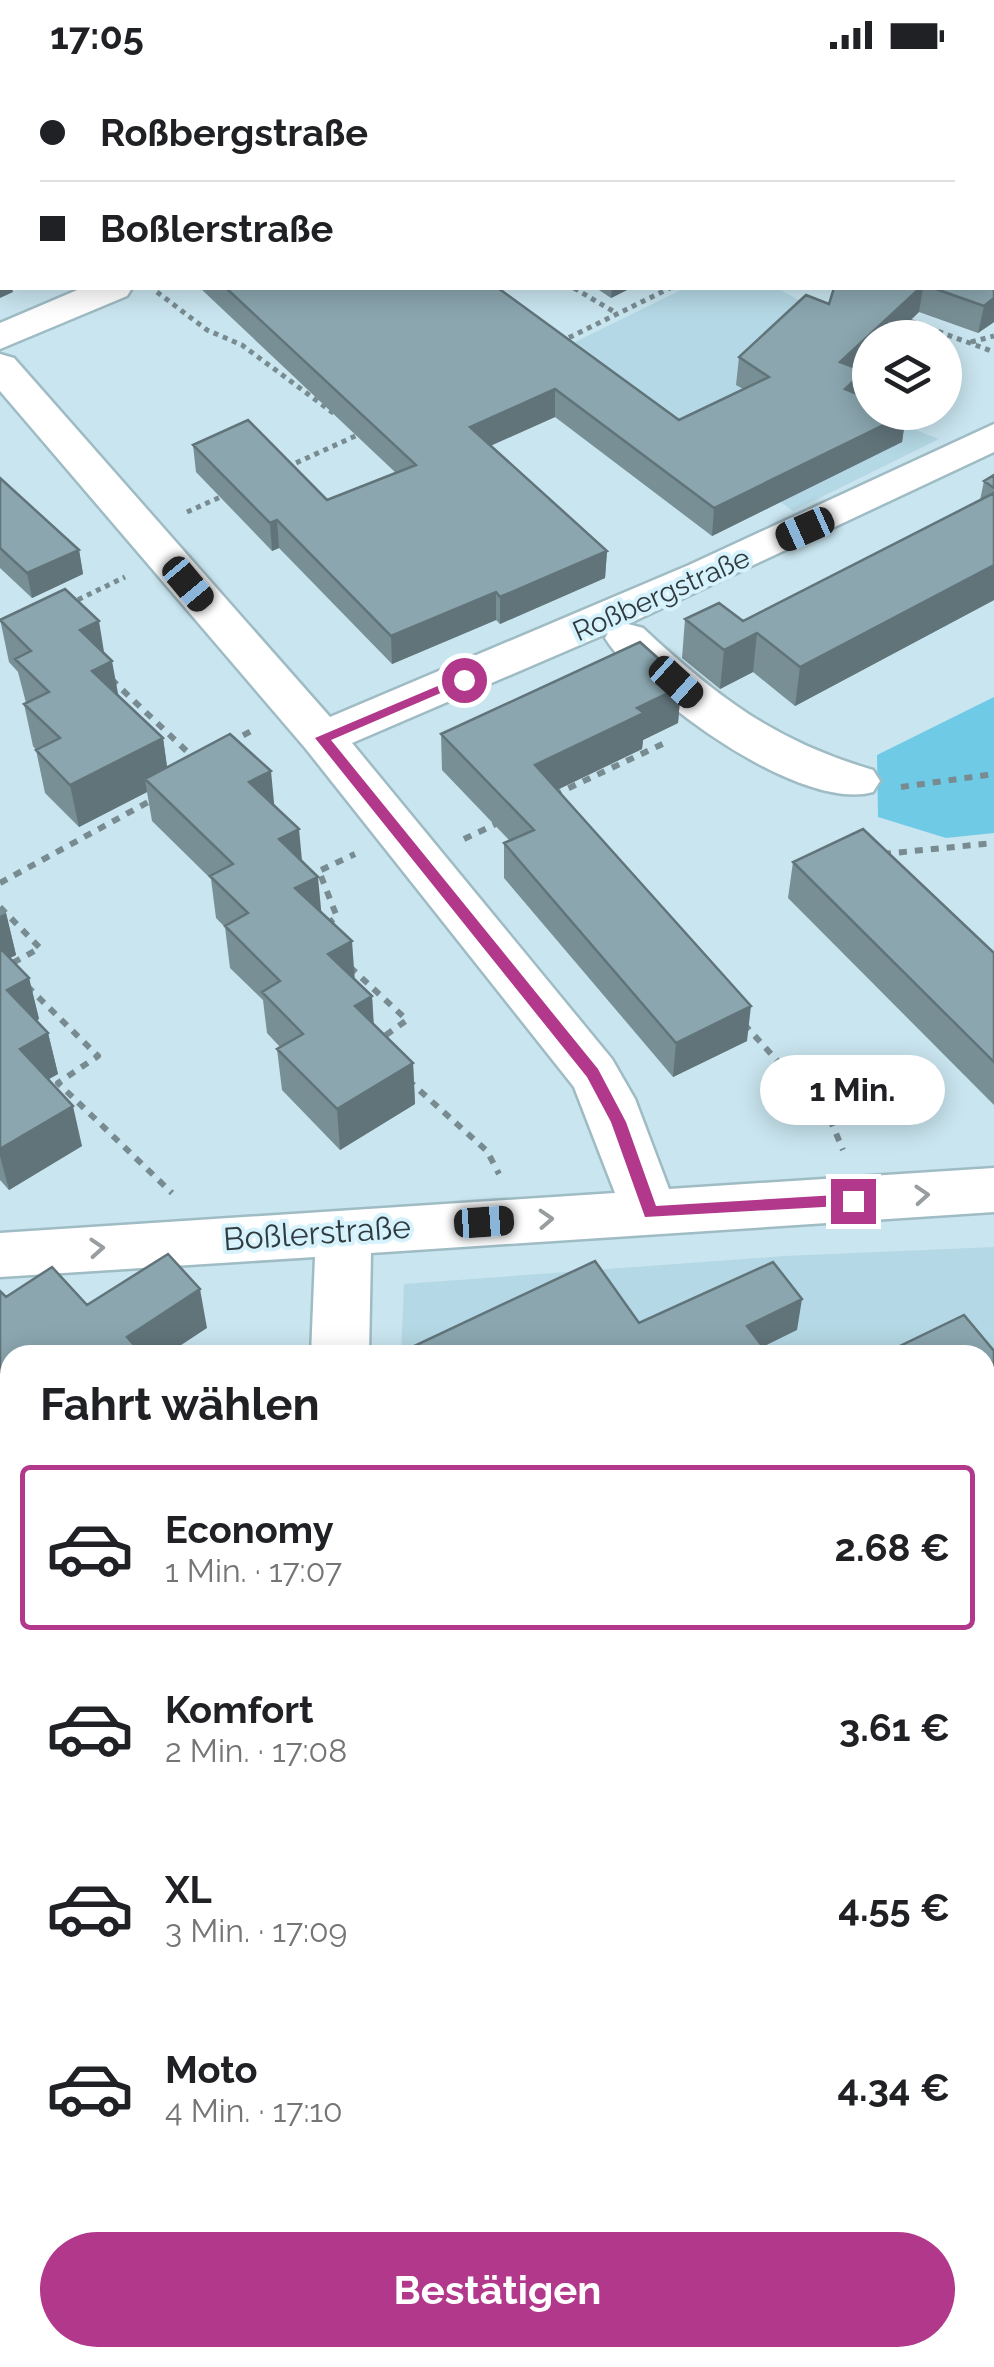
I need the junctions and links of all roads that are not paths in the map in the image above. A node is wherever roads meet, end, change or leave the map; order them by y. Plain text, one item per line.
1 (109, 290) edge
2 (0, 337) edge
3 (0, 366) edge
4 (994, 436) edge
5 (606, 618) junction
6 (310, 725) junction
7 (856, 781) road end
8 (994, 1190) edge
9 (650, 1213) junction
10 (344, 1232) junction
11 (0, 1255) edge
12 (340, 1345) edge

1 - 2 street
3 - 6 street
4 - 5 street, Roßbergstraße
5 - 6 street, Roßbergstraße
5 - 7 street
6 - 9 street
9 -> 8 street, Boßlerstraße
10 -> 9 street, Boßlerstraße
11 -> 10 street, Boßlerstraße
10 - 12 street

